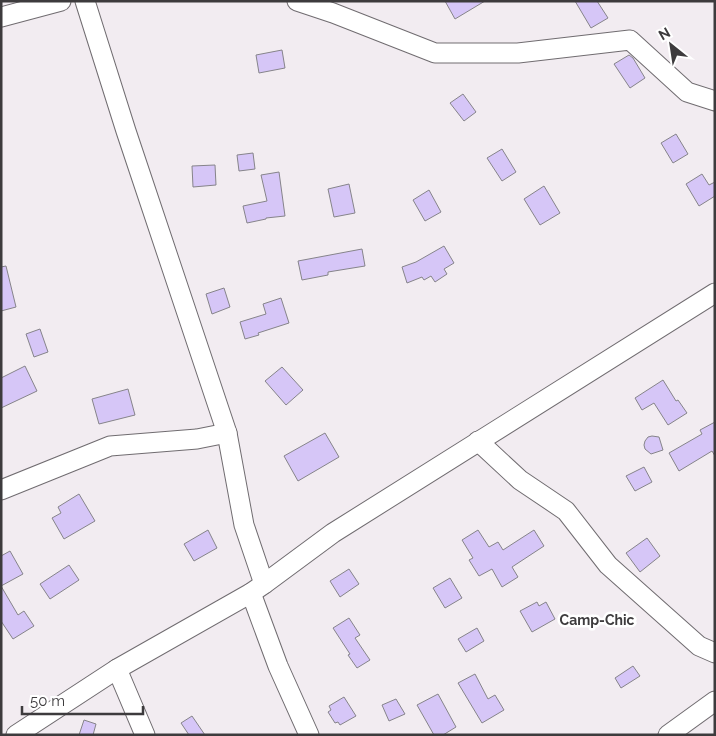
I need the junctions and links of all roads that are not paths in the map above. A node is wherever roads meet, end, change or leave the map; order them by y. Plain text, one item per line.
1 (61, 1) edge
2 (85, 1) edge
3 (297, 1) edge
4 (1, 17) edge
5 (715, 102) edge
6 (715, 293) edge
7 (227, 433) junction
8 (478, 441) junction
9 (1, 490) edge
10 (258, 589) junction
11 (715, 653) edge
12 (117, 669) junction
13 (715, 701) edge
14 (16, 735) edge
15 (145, 735) edge
16 (308, 735) edge
17 (668, 735) edge

1 - 4 street
2 - 7 street
3 - 5 street
6 - 8 street
7 - 9 street
7 - 10 street
8 - 10 street
8 - 11 street
10 - 12 street
10 - 16 street
12 - 14 street
12 - 15 street
13 - 17 street

